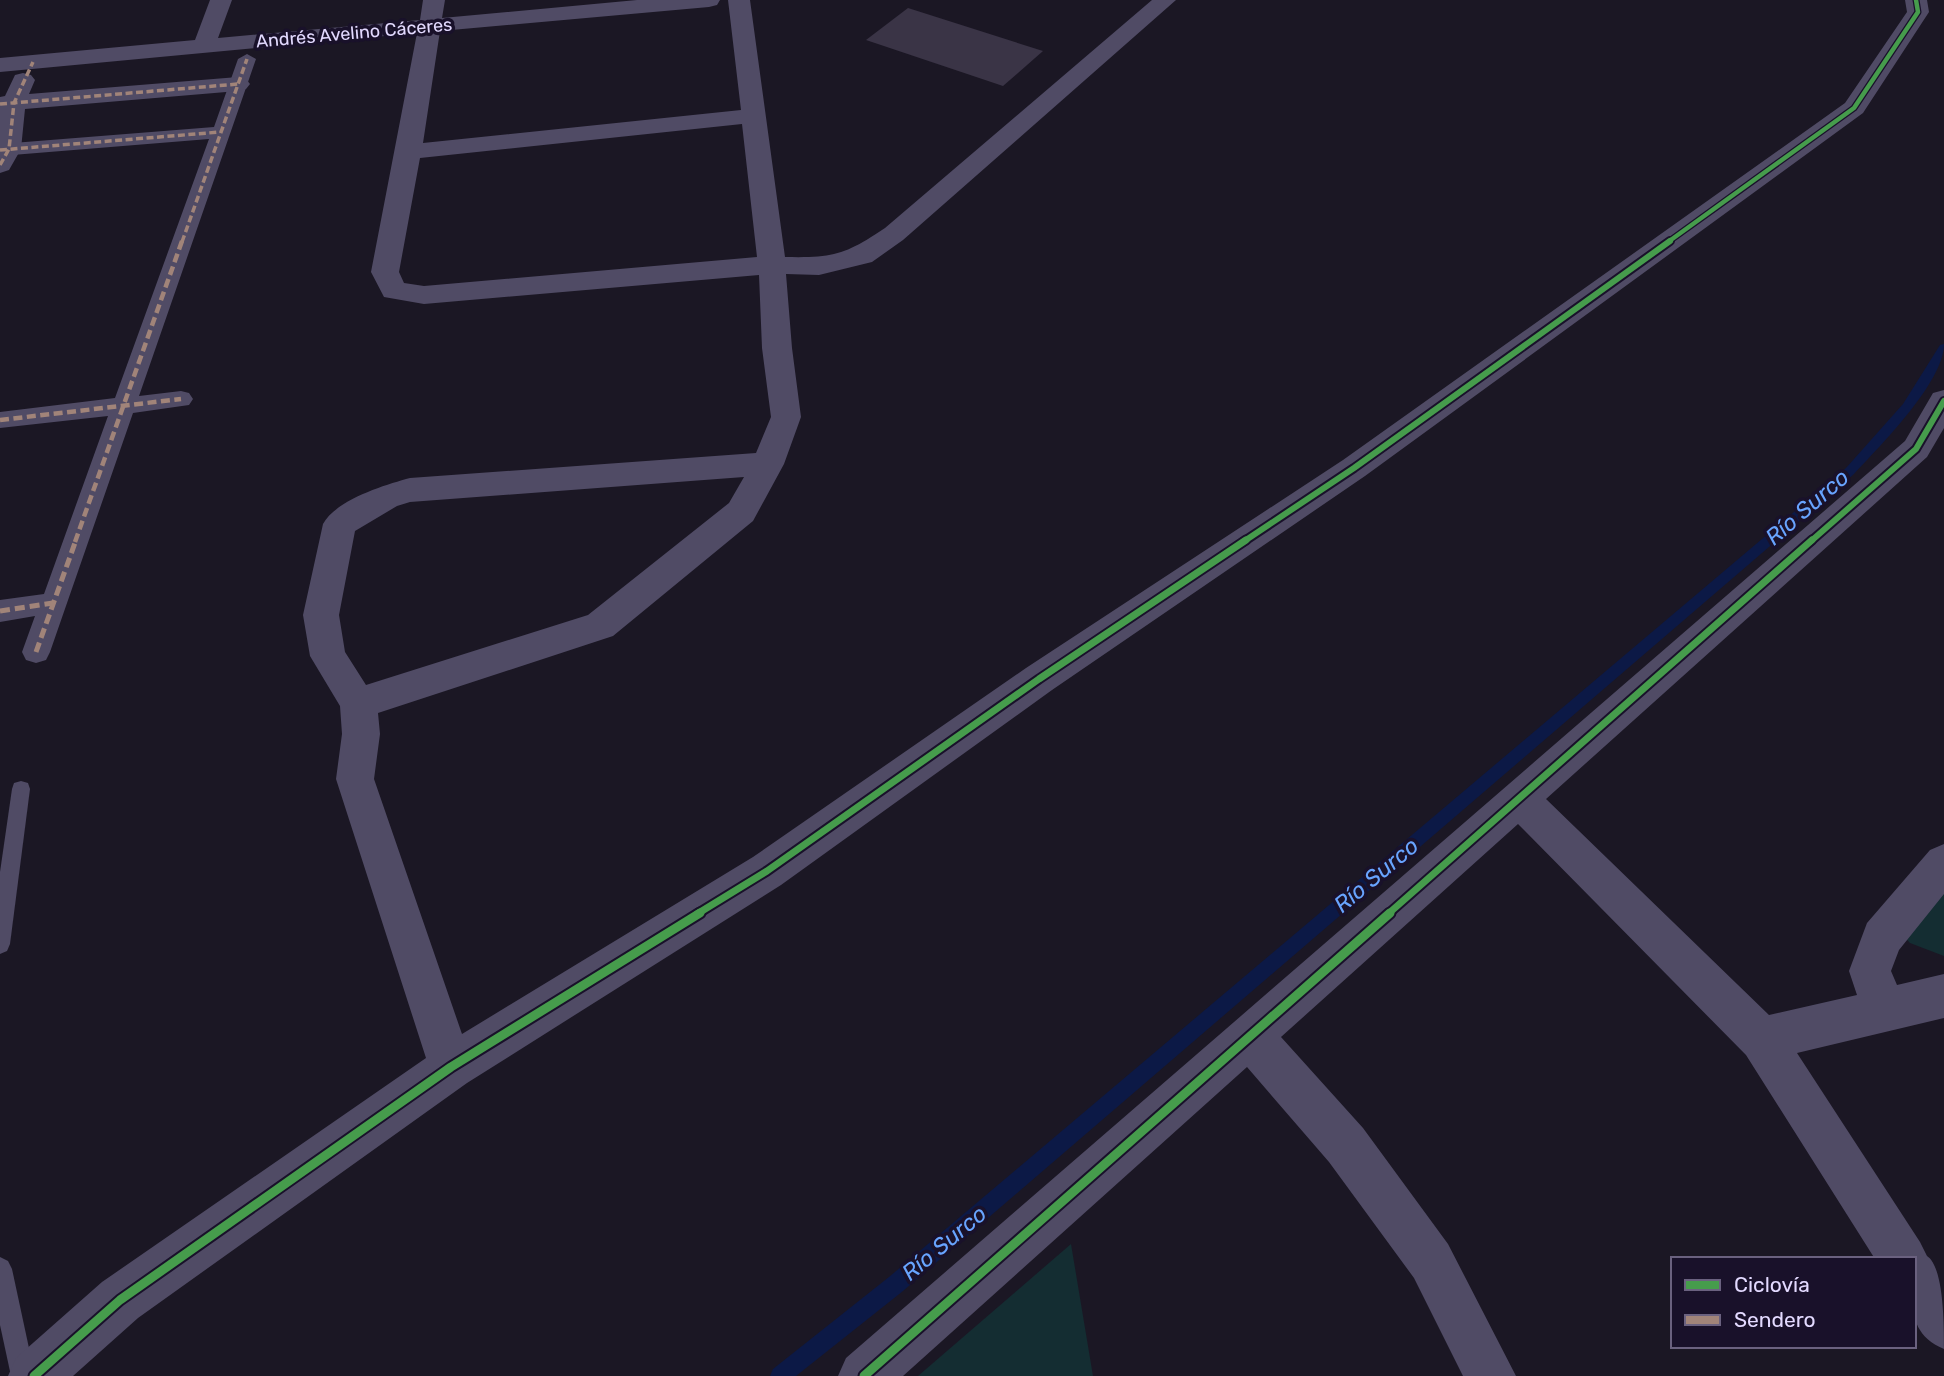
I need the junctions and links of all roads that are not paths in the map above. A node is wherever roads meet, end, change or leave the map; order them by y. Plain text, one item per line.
1 (221, 0) edge
2 (434, 0) edge
3 (709, 0) edge
4 (739, 0) edge
5 (1165, 0) edge
6 (1916, 0) edge
7 (429, 26) junction
8 (204, 47) junction
9 (247, 59) dead end
10 (33, 62) junction
11 (0, 65) edge
12 (238, 84) junction
13 (7, 103) edge
14 (752, 116) junction
15 (220, 132) junction
16 (409, 152) junction
17 (3, 155) edge
18 (772, 265) junction
19 (181, 399) dead end
20 (1944, 401) edge
21 (123, 407) junction
22 (0, 420) edge
23 (1930, 456) edge
24 (768, 464) junction
25 (53, 603) junction
26 (0, 611) edge
27 (36, 652) dead end
28 (358, 703) junction
29 (21, 789) dead end
30 (1519, 799) junction
31 (1944, 863) edge
32 (0, 944) edge
33 (1944, 996) edge
34 (1885, 1010) junction
35 (1250, 1035) junction
36 (1762, 1039) junction
37 (452, 1067) junction
38 (1902, 1257) edge
39 (0, 1269) edge
40 (1916, 1279) edge
41 (1944, 1324) edge
42 (23, 1376) edge
43 (34, 1376) edge
44 (864, 1376) edge
45 (1490, 1376) edge

1 - 8 street
2 - 7 street
3 - 7 street, Andrés Avelino Cáceres
4 - 14 street
5 - 18 street
6 - 37 street
7 - 8 street, Andrés Avelino Cáceres
7 - 16 street
8 - 10 street, Andrés Avelino Cáceres
9 - 12 street
10 - 11 street, Andrés Avelino Cáceres
10 - 13 street
12 - 13 street
12 - 15 street
13 - 17 street
14 - 16 street
14 - 18 street
15 - 17 street
15 - 21 street
16 - 18 street
18 - 24 street
19 - 21 street
20 - 23 street
21 - 22 street
21 - 25 street
23 - 30 street
24 - 28 street
24 - 28 street
25 - 26 street
25 - 27 street
28 - 37 street
29 - 32 lane
30 - 35 street
30 - 36 street
31 - 34 street
33 - 34 street
34 - 36 street
35 - 44 street
35 - 45 street
36 - 38 street
37 - 43 street
39 - 42 lane
40 - 41 street

